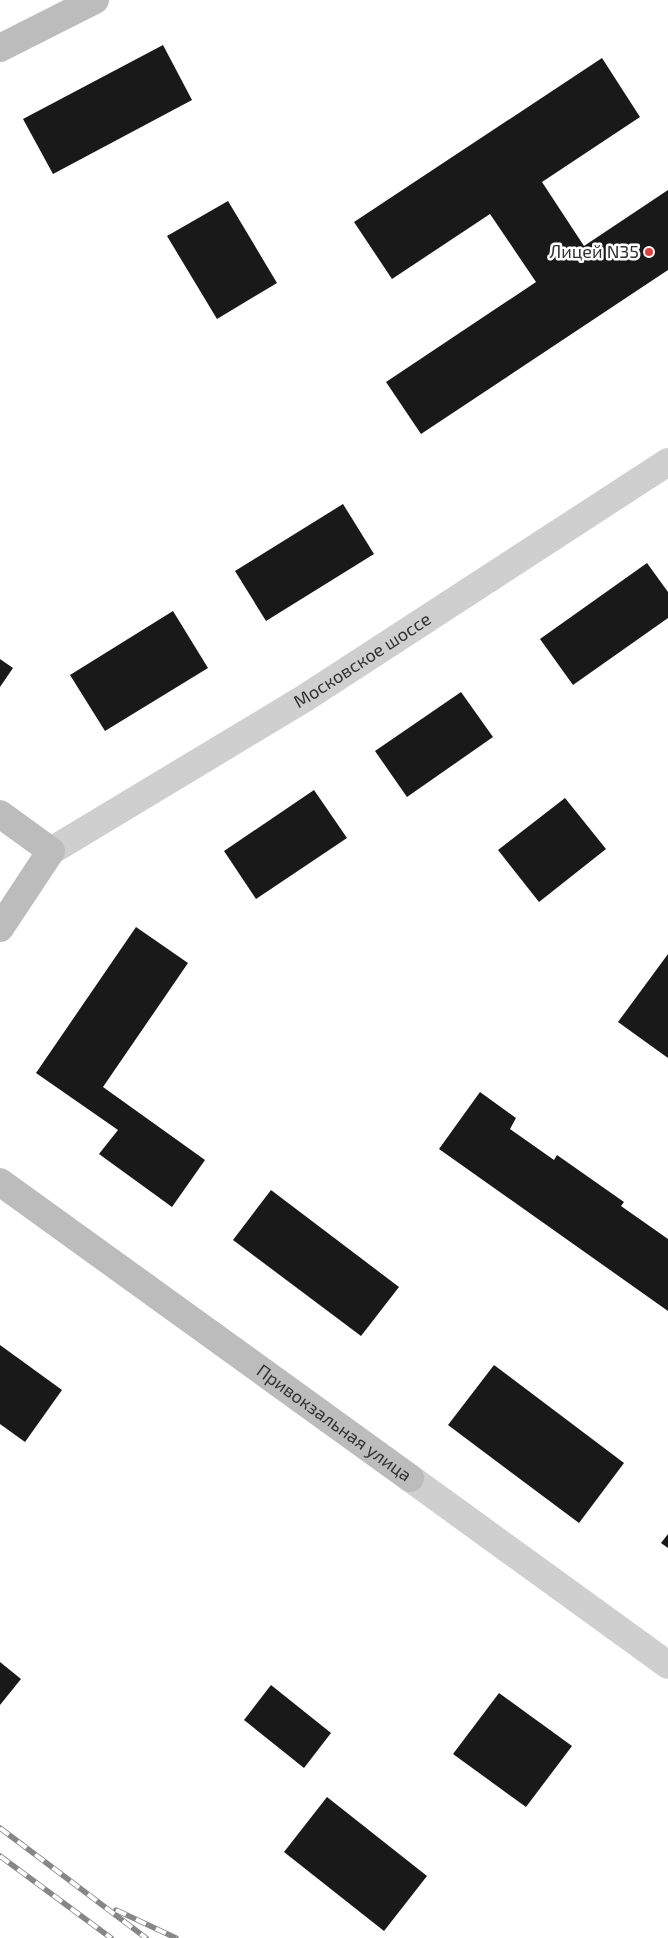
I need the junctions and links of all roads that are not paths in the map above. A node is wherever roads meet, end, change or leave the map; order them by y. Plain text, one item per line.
1 (95, 0) edge
2 (0, 48) edge
3 (668, 462) edge
4 (0, 814) edge
5 (51, 850) junction
6 (0, 928) edge
7 (0, 1182) edge
8 (668, 1664) edge

1 - 2 street
3 - 5 street, Московское шоссе
4 - 5 street
5 - 6 street
7 - 8 street, Привокзальная улица

